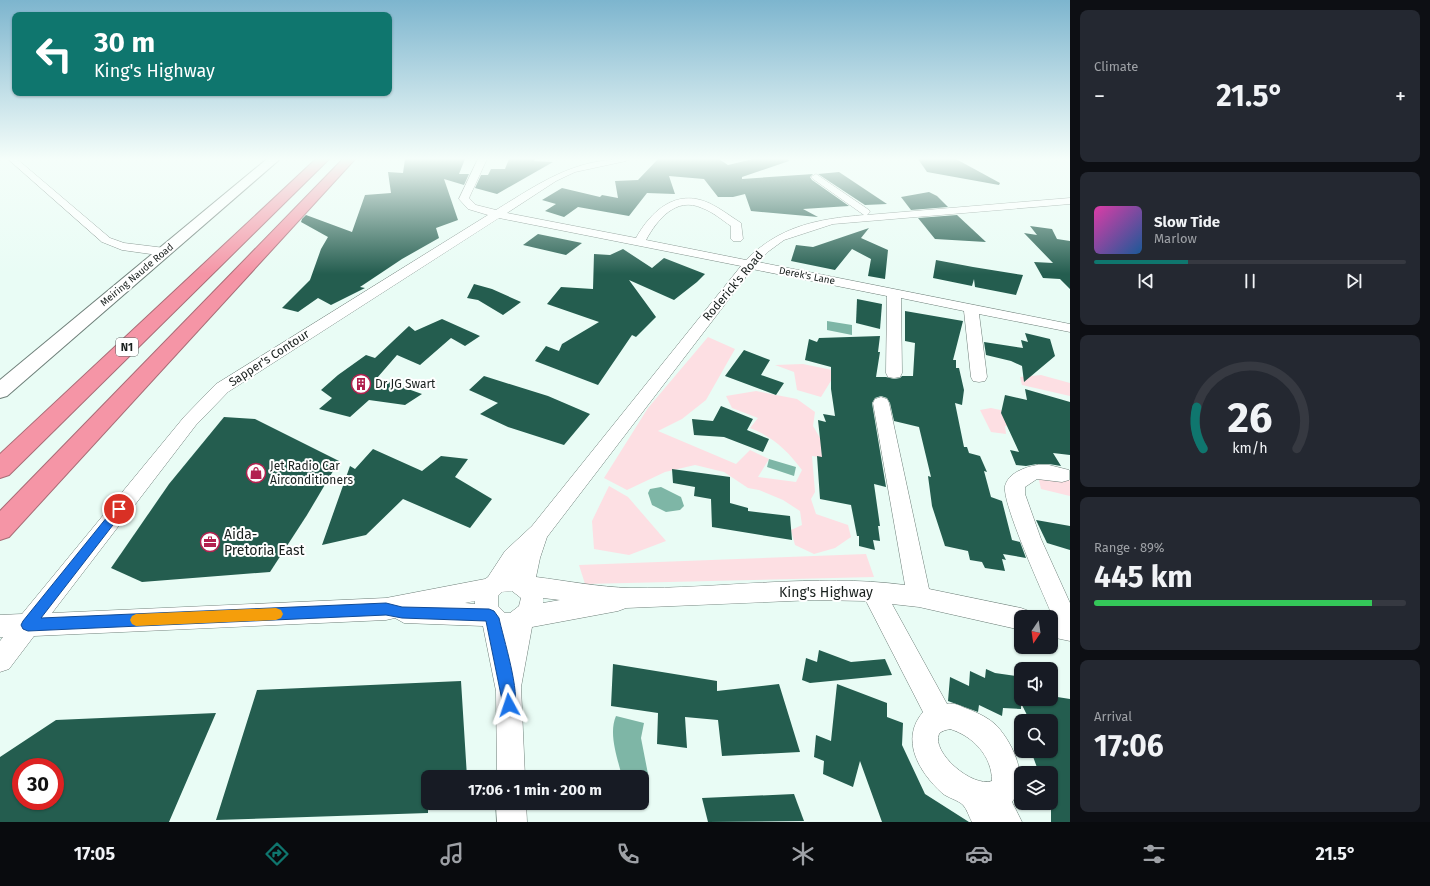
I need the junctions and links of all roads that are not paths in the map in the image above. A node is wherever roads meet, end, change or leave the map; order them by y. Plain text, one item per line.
1 (57, 197) edge
2 (221, 197) edge
3 (226, 197) edge
4 (280, 197) edge
5 (283, 197) edge
6 (313, 197) edge
7 (465, 197) edge
8 (524, 197) edge
9 (845, 197) edge
10 (1070, 201) edge
11 (1048, 203) junction
12 (1070, 205) edge
13 (865, 212) dead end
14 (496, 214) junction
15 (255, 224) junction
16 (737, 239) dead end
17 (639, 243) junction
18 (160, 251) junction
19 (749, 264) junction
20 (894, 293) junction
21 (971, 308) junction
22 (1070, 328) edge
23 (0, 372) edge
24 (894, 373) dead end
25 (979, 377) dead end
26 (0, 391) edge
27 (881, 403) dead end
28 (0, 469) edge
29 (1062, 475) dead end
30 (0, 529) edge
31 (539, 532) junction
32 (525, 585) junction
33 (493, 586) junction
34 (873, 591) junction
35 (919, 597) junction
36 (629, 598) junction
37 (386, 609) junction
38 (491, 617) junction
39 (1014, 617) edge
40 (523, 618) junction
41 (28, 625) junction
42 (0, 626) edge
43 (1058, 627) edge
44 (1070, 630) edge
45 (0, 660) edge
46 (509, 691) junction
47 (940, 717) junction
48 (511, 770) edge
49 (985, 804) edge
50 (511, 810) edge
51 (512, 822) edge
52 (1007, 822) edge

1 - 18 street
2 - 18 street, Meiring Naude Road
3 - 18 street, Meiring Naude Road
4 - 15 highway
5 - 15 highway, N1
6 - 30 highway, N1
7 - 14 street, Derek's Lane
8 - 14 street, Sapper's Contour
9 - 13 street
10 - 11 street, Roderick's Road
11 - 12 street
11 - 19 street, Roderick's Road
14 - 17 street, Derek's Lane
14 - 41 street, Sapper's Contour
15 - 28 highway, N1
16 - 17 street
17 - 19 street, Derek's Lane
18 - 23 street, Meiring Naude Road
18 - 26 street, Meiring Naude Road
19 - 20 street, Derek's Lane
19 - 31 street, Roderick's Road
20 - 21 street, Derek's Lane
20 - 24 street
21 - 22 street, Derek's Lane
21 - 25 street
27 - 35 street
29 - 44 street
31 - 32 street, Roderick's Road
31 - 33 street, Roderick's Road
32 - 33 street
32 - 36 street, King's Highway
32 - 40 street
33 - 37 street
33 - 38 street
34 - 35 street, King's Highway
34 - 36 street, King's Highway
34 - 47 street
35 - 39 street, King's Highway
36 - 40 street, King's Highway
37 - 38 street
37 - 41 street
38 - 40 street
38 - 46 street
40 - 46 street
41 - 42 street
41 - 45 street, Sapper's Contour
43 - 44 street
46 - 48 street
47 - 49 street
47 - 49 street
49 - 52 street
50 - 51 street

